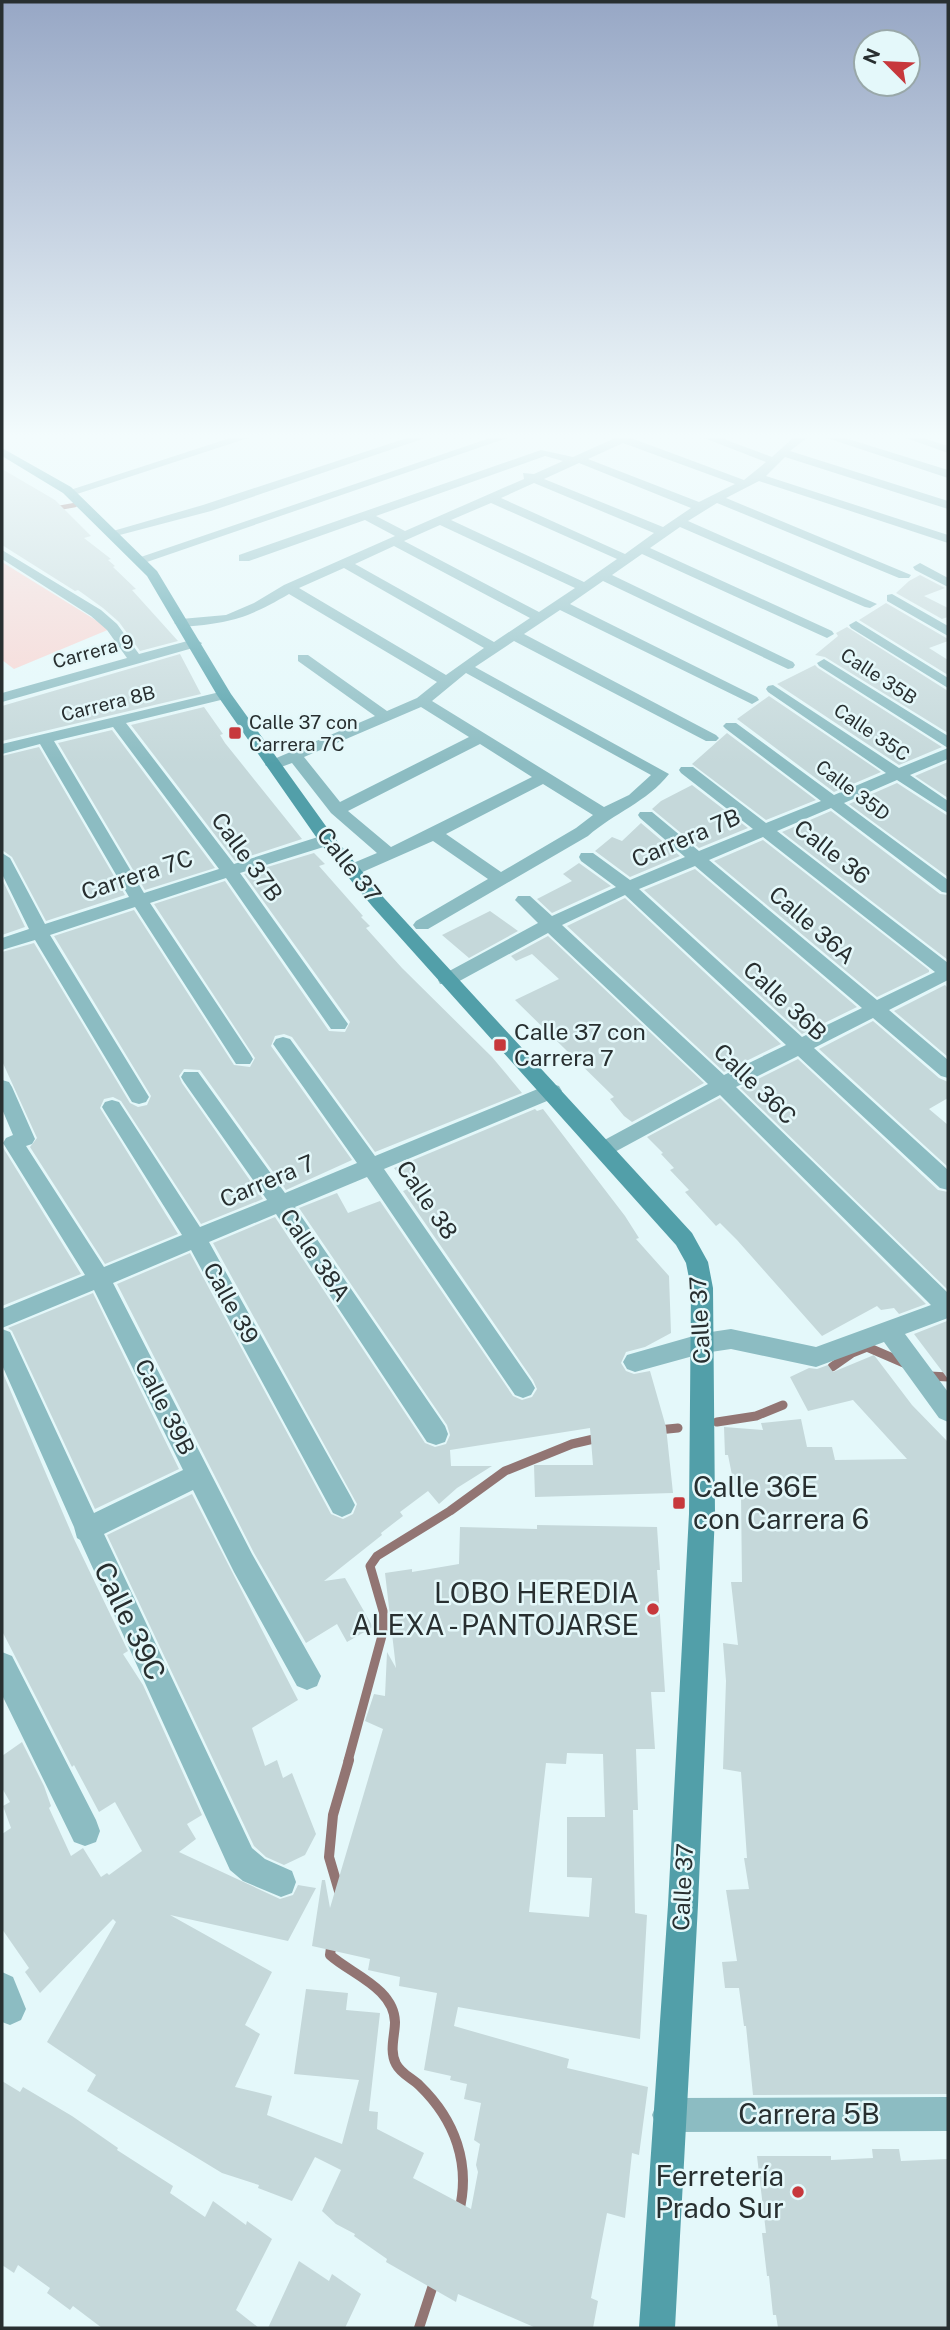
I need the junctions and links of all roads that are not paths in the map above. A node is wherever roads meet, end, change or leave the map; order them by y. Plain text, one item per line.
1 (125, 547) edge
2 (178, 547) edge
3 (275, 547) edge
4 (381, 547) edge
5 (414, 547) edge
6 (497, 547) edge
7 (599, 547) edge
8 (644, 547) edge
9 (737, 547) edge
10 (834, 547) edge
11 (641, 549) junction
12 (2, 554) edge
13 (244, 558) dead end
14 (626, 559) junction
15 (139, 560) junction
16 (344, 564) junction
17 (920, 567) dead end
18 (904, 575) dead end
19 (603, 576) junction
20 (948, 583) edge
21 (289, 588) junction
22 (585, 588) junction
23 (892, 598) dead end
24 (559, 604) junction
25 (870, 604) dead end
26 (538, 617) junction
27 (181, 623) junction
28 (856, 625) dead end
29 (948, 632) edge
30 (512, 634) junction
31 (827, 634) dead end
32 (195, 643) junction
33 (493, 647) junction
34 (303, 658) dead end
35 (135, 659) junction
36 (824, 663) dead end
37 (788, 665) dead end
38 (465, 667) junction
39 (447, 681) junction
40 (948, 684) edge
41 (773, 690) dead end
42 (224, 695) junction
43 (2, 698) edge
44 (752, 700) dead end
45 (422, 701) junction
46 (386, 717) junction
47 (116, 720) junction
48 (731, 726) dead end
49 (44, 738) junction
50 (480, 738) junction
51 (711, 738) dead end
52 (948, 743) edge
53 (2, 749) edge
54 (948, 753) edge
55 (295, 756) junction
56 (274, 765) junction
57 (687, 770) dead end
58 (900, 773) junction
59 (542, 778) junction
60 (833, 800) junction
61 (948, 808) edge
62 (337, 810) junction
63 (603, 814) junction
64 (646, 815) dead end
65 (766, 829) junction
66 (434, 834) junction
67 (327, 840) junction
68 (388, 854) junction
69 (587, 857) dead end
70 (2, 858) edge
71 (696, 858) junction
72 (229, 870) junction
73 (352, 870) junction
74 (501, 880) junction
75 (627, 888) junction
76 (948, 888) edge
77 (524, 900) dead end
78 (140, 901) junction
79 (552, 923) junction
80 (422, 925) dead end
81 (39, 932) junction
82 (2, 944) edge
83 (948, 973) edge
84 (447, 980) junction
85 (875, 1011) junction
86 (338, 1024) dead end
87 (283, 1044) dead end
88 (799, 1048) junction
89 (243, 1059) dead end
90 (948, 1071) edge
91 (191, 1077) dead end
92 (722, 1085) junction
93 (2, 1087) edge
94 (552, 1091) junction
95 (139, 1097) dead end
96 (112, 1107) dead end
97 (604, 1149) junction
98 (371, 1166) junction
99 (948, 1182) edge
100 (281, 1204) junction
101 (196, 1239) junction
102 (100, 1279) junction
103 (948, 1307) edge
104 (2, 1320) edge
105 (888, 1329) junction
106 (2, 1339) edge
107 (704, 1343) junction
108 (635, 1362) dead end
109 (523, 1388) dead end
110 (948, 1410) edge
111 (436, 1434) dead end
112 (199, 1475) junction
113 (342, 1504) dead end
114 (86, 1530) junction
115 (2, 1667) edge
116 (307, 1676) dead end
117 (85, 1831) dead end
118 (281, 1882) dead end
119 (948, 2114) edge
120 (669, 2115) junction
121 (657, 2328) edge

1 - 15 main road, Calle 37
2 - 15 street
3 - 13 street
4 - 16 street
5 - 26 street
6 - 22 street
7 - 14 street
8 - 11 street
9 - 25 street
10 - 18 street
11 - 14 street
11 - 31 street
12 - 35 street
14 - 19 street
15 - 27 main road, Calle 37
16 - 21 street
16 - 33 street
17 - 20 street
19 - 22 street
19 - 37 street
21 - 27 street
21 - 39 street
22 - 24 street
23 - 29 street
24 - 26 street
24 - 44 street
26 - 30 street
27 - 32 main road, Calle 37
28 - 40 street
30 - 33 street
30 - 51 street
32 - 35 street, Carrera 9
32 - 42 main road, Calle 37
33 - 38 street
34 - 46 street
35 - 43 street, Carrera 9
36 - 52 street, Calle 35B
38 - 39 street
38 - 63 street
39 - 45 street
41 - 58 street, Calle 35C
42 - 47 street, Carrera 8B
42 - 56 main road, Calle 37
45 - 46 street
45 - 50 street
46 - 55 street
47 - 49 street, Carrera 8B
47 - 72 street, Calle 37B
48 - 60 street, Calle 35D
49 - 53 street, Carrera 8B
49 - 78 street
50 - 59 street
50 - 62 street
54 - 58 street, Carrera 7B
55 - 56 street
55 - 62 street
56 - 67 main road, Calle 37
57 - 65 street, Calle 36
58 - 60 street, Carrera 7B
58 - 61 street, Calle 35C
59 - 63 street
59 - 66 street
60 - 65 street, Carrera 7B
60 - 76 street, Calle 35D
62 - 68 street
63 - 74 street
64 - 71 street, Calle 36A
65 - 71 street, Carrera 7B
65 - 83 street, Calle 36
66 - 68 street
66 - 74 street
67 - 72 street, Carrera 7C
67 - 73 main road, Calle 37
68 - 73 street
69 - 75 street, Calle 36B
70 - 81 street
71 - 75 street, Carrera 7B
71 - 85 street, Calle 36A
72 - 78 street, Carrera 7C
72 - 86 street, Calle 37B
73 - 84 main road, Calle 37
74 - 80 street
75 - 79 street, Carrera 7B
75 - 88 street, Calle 36B
77 - 79 street, Calle 36C
78 - 81 street, Carrera 7C
78 - 89 street
79 - 84 street, Carrera 7B
79 - 92 street, Calle 36C
81 - 82 street, Carrera 7C
81 - 95 street
83 - 85 street
84 - 94 main road, Calle 37
85 - 88 street
85 - 90 street, Calle 36A
87 - 98 street, Calle 38
88 - 92 street
88 - 99 street, Calle 36B
91 - 100 street, Calle 38A
92 - 97 street
92 - 103 street, Calle 36C
93 - 102 street, Calle 39B
94 - 97 main road, Calle 37
94 - 98 street, Carrera 7
96 - 101 street, Calle 39
97 - 107 main road, Calle 37
98 - 100 street, Carrera 7
98 - 109 street, Calle 38
100 - 101 street, Carrera 7
100 - 111 street, Calle 38A
101 - 102 street, Carrera 7
101 - 113 street, Calle 39
102 - 104 street, Carrera 7
102 - 112 street, Calle 39B
103 - 105 street
105 - 107 street
105 - 110 street
106 - 114 street, Calle 39C
107 - 108 street
107 - 120 main road, Calle 37
112 - 114 street
112 - 116 street, Calle 39B
114 - 118 street, Calle 39C
115 - 117 street
119 - 120 street, Carrera 5B
120 - 121 main road, Calle 37

